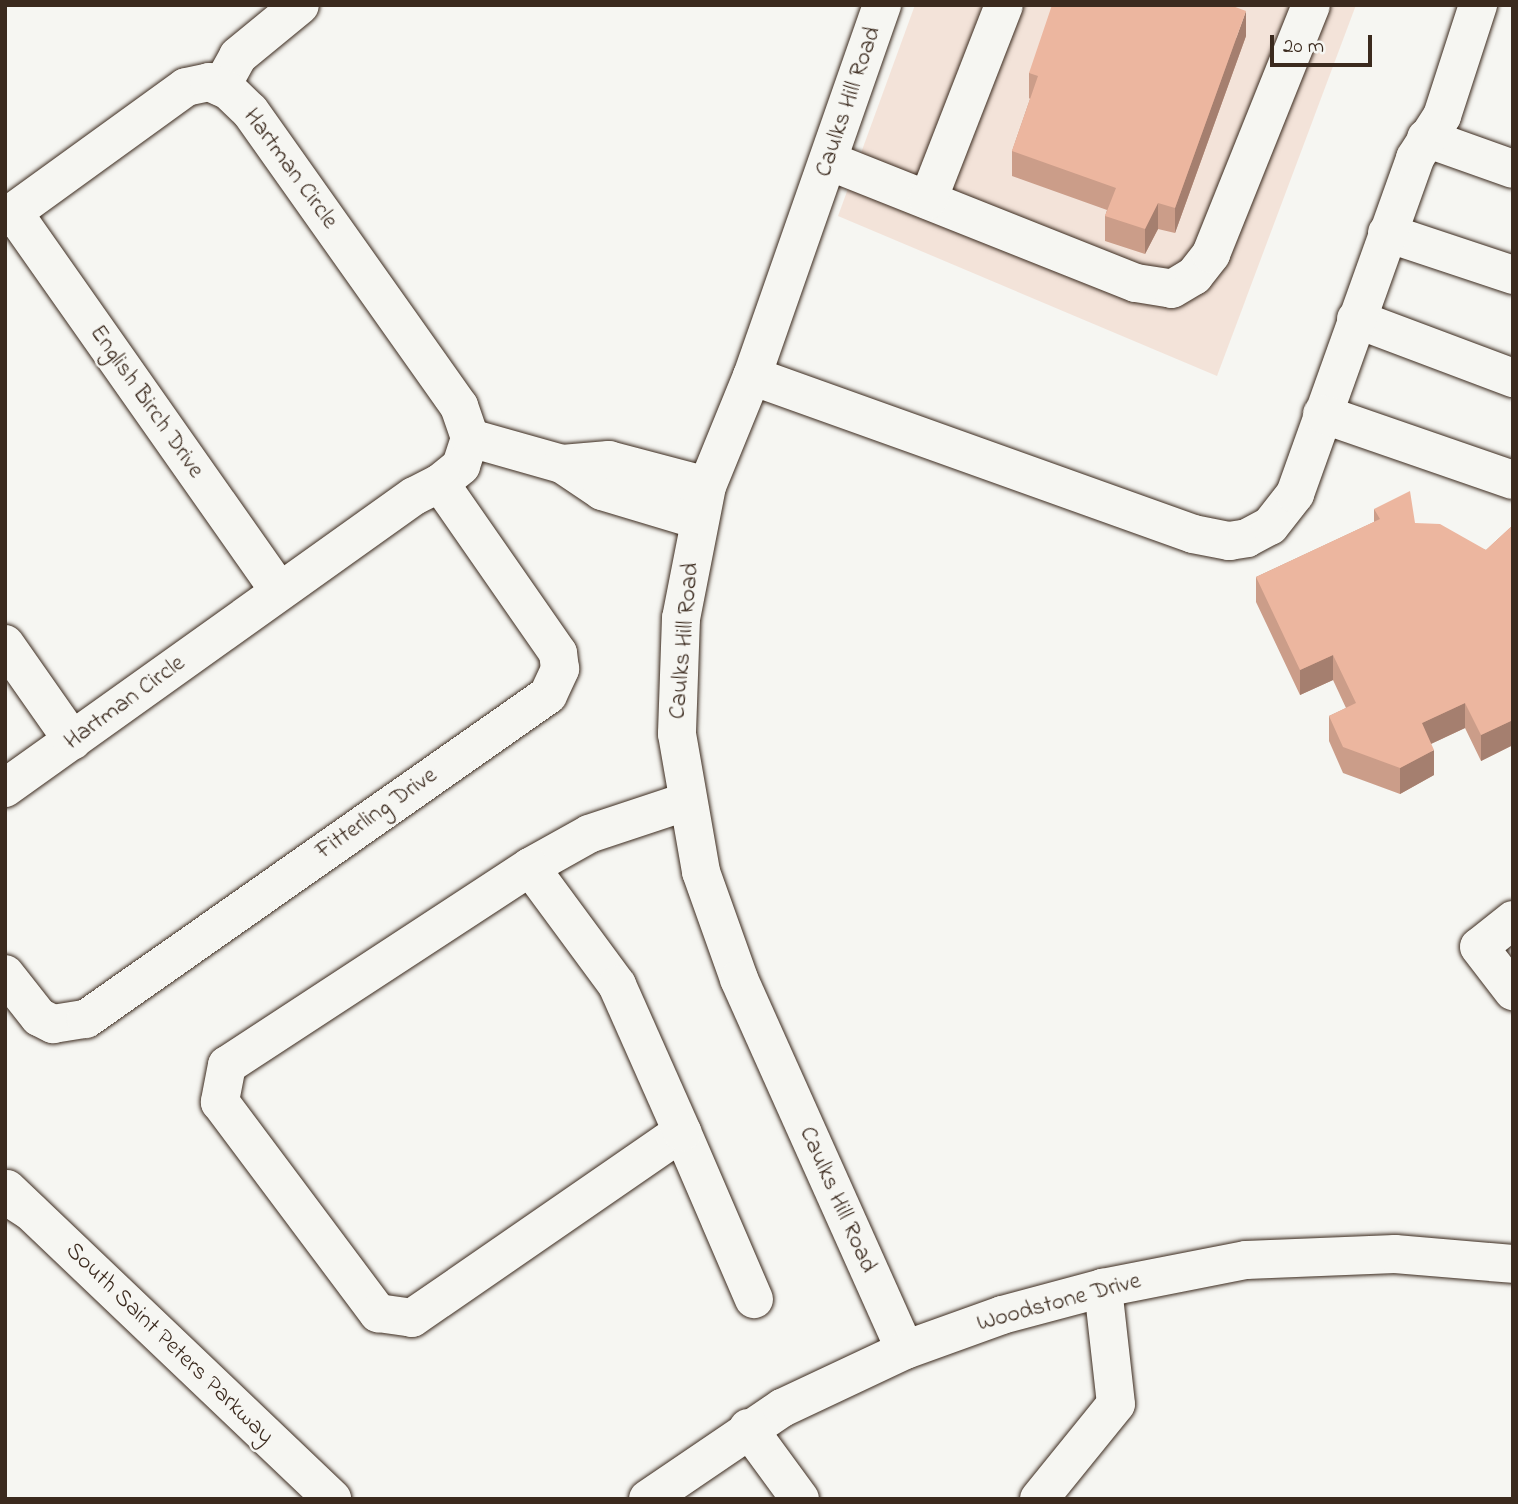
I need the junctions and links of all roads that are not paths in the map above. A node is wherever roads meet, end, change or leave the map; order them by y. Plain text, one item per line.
1 (300, 5) edge
2 (882, 5) edge
3 (1004, 5) edge
4 (1311, 5) edge
5 (1478, 5) edge
6 (221, 87) junction
7 (1426, 138) junction
8 (829, 161) junction
9 (1513, 169) edge
10 (928, 200) junction
11 (9, 215) edge
12 (1387, 233) junction
13 (1513, 275) edge
14 (1356, 320) junction
15 (752, 376) junction
16 (1513, 378) edge
17 (1322, 414) junction
18 (470, 438) junction
19 (1513, 480) edge
20 (440, 483) junction
21 (703, 503) junction
22 (279, 591) junction
23 (5, 644) edge
24 (73, 741) junction
25 (5, 788) edge
26 (688, 801) junction
27 (530, 867) junction
28 (1513, 920) edge
29 (5, 974) edge
30 (1513, 991) edge
31 (681, 1132) junction
32 (13, 1198) edge
33 (1513, 1264) edge
34 (1103, 1288) junction
35 (754, 1300) dead end
36 (905, 1350) junction
37 (748, 1428) junction
38 (332, 1499) edge
39 (648, 1499) edge
40 (800, 1499) edge
41 (1039, 1499) edge

1 - 6 street
2 - 8 street, Caulks Hill Road
3 - 10 street
4 - 10 street
5 - 7 street
6 - 11 street, Hartman Circle
6 - 18 street, Hartman Circle
7 - 9 street
7 - 12 street
8 - 10 street
8 - 15 street, Caulks Hill Road
11 - 22 street, English Birch Drive
12 - 13 street
12 - 14 street
14 - 16 street
14 - 17 street
15 - 17 street
15 - 21 street, Caulks Hill Road
17 - 19 street
18 - 20 street, Hartman Circle
18 - 21 street
20 - 22 street, Hartman Circle
20 - 29 street, Fitterling Drive
21 - 26 street, Caulks Hill Road
22 - 24 street, Hartman Circle
23 - 24 street
24 - 25 street, Hartman Circle
26 - 27 street
26 - 36 street, Caulks Hill Road
27 - 31 street
27 - 31 street
28 - 30 street
31 - 35 street
32 - 38 street, South Saint Peters Parkway
33 - 34 street, Woodstone Drive
34 - 36 street, Woodstone Drive
34 - 41 street
36 - 37 street, Woodstone Drive
37 - 39 street, Woodstone Drive
37 - 40 street

